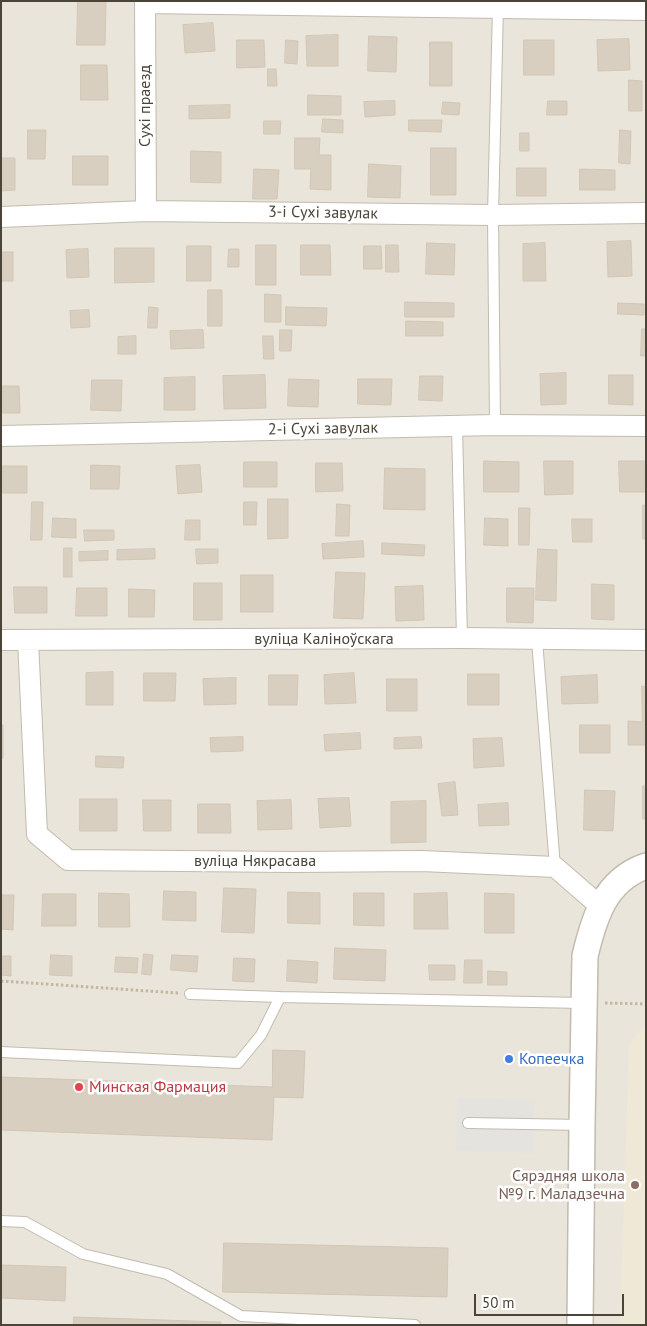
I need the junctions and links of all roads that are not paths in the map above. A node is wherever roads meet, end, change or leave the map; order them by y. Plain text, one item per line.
1 (145, 2) edge
2 (498, 4) edge
3 (646, 10) edge
4 (146, 211) junction
5 (646, 213) edge
6 (492, 216) junction
7 (1, 217) edge
8 (495, 425) junction
9 (646, 426) edge
10 (457, 427) junction
11 (1, 436) edge
12 (462, 638) junction
13 (1, 640) edge
14 (28, 640) junction
15 (537, 640) junction
16 (646, 640) edge
17 (646, 866) edge
18 (555, 868) junction
19 (600, 906) junction
20 (190, 994) road end
21 (280, 997) junction
22 (584, 1003) junction
23 (1, 1052) edge
24 (468, 1123) dead end
25 (582, 1125) junction
26 (1, 1221) edge
27 (415, 1325) edge
28 (580, 1325) edge

1 - 2 street
1 - 4 street, Сухі праезд
2 - 3 street
2 - 6 lane
4 - 6 street, 3-і Сухі завулак
4 - 7 street, 3-і Сухі завулак
5 - 6 street, 3-і Сухі завулак
6 - 8 lane
8 - 9 street, 2-і Сухі завулак
8 - 10 street, 2-і Сухі завулак
10 - 11 street, 2-і Сухі завулак
10 - 12 lane
12 - 14 street, вуліца Каліноўскага
12 - 15 street, вуліца Каліноўскага
13 - 14 street, вуліца Каліноўскага
14 - 18 street, вуліца Някрасава
15 - 16 street, вуліца Каліноўскага
15 - 18 lane
17 - 19 street
18 - 19 street
19 - 22 street
20 - 21 lane
21 - 22 lane
21 - 23 lane
22 - 25 street
24 - 25 lane
25 - 28 street
26 - 27 lane

